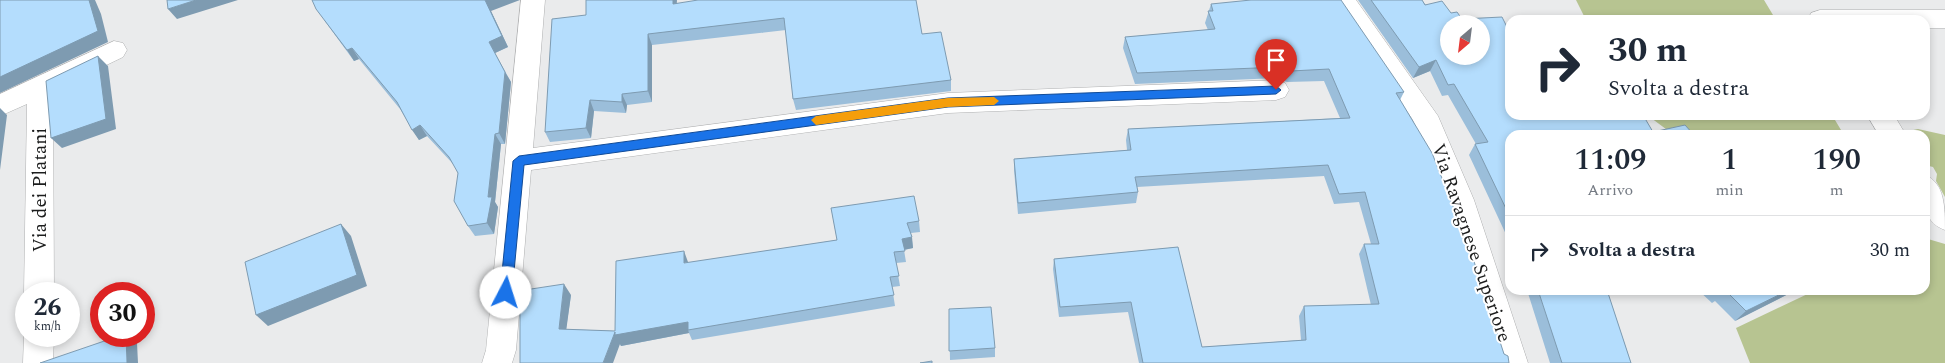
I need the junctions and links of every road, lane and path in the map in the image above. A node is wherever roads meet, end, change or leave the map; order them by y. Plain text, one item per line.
1 (533, 0) edge
2 (1343, 0) edge
3 (1816, 13) edge
4 (1859, 15) edge
5 (1930, 18) edge
6 (1945, 19) edge
7 (114, 50) dead end
8 (40, 86) junction
9 (1276, 90) dead end
10 (0, 106) edge
11 (519, 161) junction
12 (1930, 194) edge
13 (1945, 218) edge
14 (40, 282) edge
15 (39, 347) edge
16 (38, 363) edge
17 (497, 363) edge
18 (1513, 363) edge

1 - 11 street
2 - 18 street, Via Ravagnese Superiore
3 - 4 street
5 - 6 street
7 - 8 street
8 - 10 street
8 - 14 street, Via dei Platani
9 - 11 street
11 - 17 street
12 - 13 street
15 - 16 street

